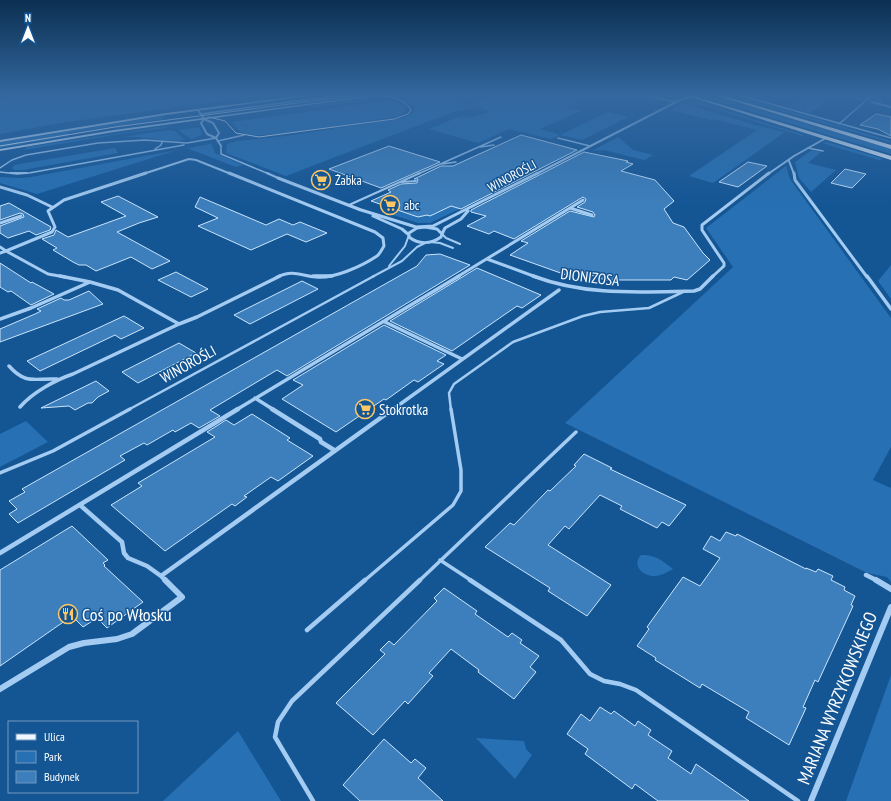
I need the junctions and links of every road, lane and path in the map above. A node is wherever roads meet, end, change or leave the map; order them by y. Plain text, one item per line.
1 (61, 131) edge
2 (112, 131) edge
3 (206, 131) edge
4 (218, 131) edge
5 (618, 131) edge
6 (805, 131) edge
7 (839, 131) edge
8 (866, 131) edge
9 (244, 135) dead end
10 (501, 137) dead end
11 (558, 138) dead end
12 (826, 138) junction
13 (891, 138) edge
14 (0, 140) edge
15 (217, 140) junction
16 (162, 142) junction
17 (187, 143) junction
18 (494, 145) dead end
19 (221, 146) joint
20 (590, 146) junction
21 (479, 147) junction
22 (891, 147) edge
23 (808, 148) junction
24 (0, 150) edge
25 (152, 151) junction
26 (823, 151) dead end
27 (891, 158) edge
28 (789, 161) junction
29 (456, 162) dead end
30 (441, 164) junction
31 (0, 168) edge
32 (0, 172) edge
33 (278, 178) joint
34 (416, 181) dead end
35 (401, 182) junction
36 (0, 187) edge
37 (583, 200) dead end
38 (349, 205) junction
39 (52, 207) junction
40 (471, 208) junction
41 (570, 208) junction
42 (358, 209) junction
43 (592, 215) dead end
44 (21, 216) dead end
45 (0, 223) edge
46 (425, 227) junction
47 (442, 234) junction
48 (408, 235) junction
49 (429, 242) junction
50 (460, 244) dead end
51 (0, 247) edge
52 (453, 248) dead end
53 (6, 251) junction
54 (0, 253) edge
55 (487, 259) junction
56 (384, 270) junction
57 (90, 282) junction
58 (559, 290) dead end
59 (684, 292) junction
60 (891, 308) edge
61 (0, 319) edge
62 (385, 322) junction
63 (179, 324) junction
64 (462, 359) junction
65 (9, 366) dead end
66 (57, 379) junction
67 (255, 398) junction
68 (20, 407) dead end
69 (576, 432) dead end
70 (334, 450) junction
71 (0, 473) edge
72 (80, 506) junction
73 (0, 553) edge
74 (440, 560) junction
75 (866, 575) dead end
76 (161, 576) junction
77 (891, 589) edge
78 (891, 607) edge
79 (308, 630) dead end
80 (0, 689) edge
81 (313, 801) edge
82 (798, 801) edge
83 (811, 801) edge

1 - 14 street
2 - 24 street
3 - 15 street
4 - 15 street
5 - 20 street, WINOROŚLI
6 - 12 main road
7 - 22 main road
8 - 13 lane
9 - 15 lane
10 - 21 lane
11 - 20 lane
12 - 23 street
12 - 27 main road
15 - 17 lane
15 - 19 street
16 - 17 lane
16 - 25 lane
16 - 31 lane
17 - 25 lane
18 - 21 lane
19 - 33 lane
20 - 40 street, WINOROŚLI
21 - 30 lane
23 - 26 lane
23 - 28 street
25 - 32 lane
28 - 59 street, DIONIZOSA
28 - 60 street
29 - 30 lane
30 - 35 lane
33 - 38 street
34 - 35 lane
35 - 38 lane
36 - 39 street
37 - 41 street
38 - 42 street
39 - 53 street
39 - 63 street
40 - 46 street, WINOROŚLI
40 - 47 street, WINOROŚLI
41 - 43 street
41 - 55 street
42 - 46 street
42 - 48 street
44 - 45 street
46 - 47 street
46 - 48 street, WINOROŚLI
47 - 49 street, WINOROŚLI
47 - 50 lane
48 - 49 street
48 - 56 lane, WINOROŚLI
49 - 52 lane
49 - 56 lane, WINOROŚLI
51 - 53 street
53 - 54 street
53 - 57 street
55 - 59 street, DIONIZOSA
55 - 62 street
56 - 71 lane, WINOROŚLI
57 - 61 street
57 - 63 street
58 - 64 street
59 - 79 lane
62 - 64 street
62 - 67 street
63 - 66 street
64 - 70 street
65 - 66 street
66 - 68 street
67 - 70 street
67 - 72 street
69 - 74 lane
70 - 76 street
72 - 73 street
72 - 76 street
74 - 81 lane
74 - 82 lane
75 - 77 street
76 - 80 street
78 - 83 street, MARIANA WYRZYKOWSKIEGO

